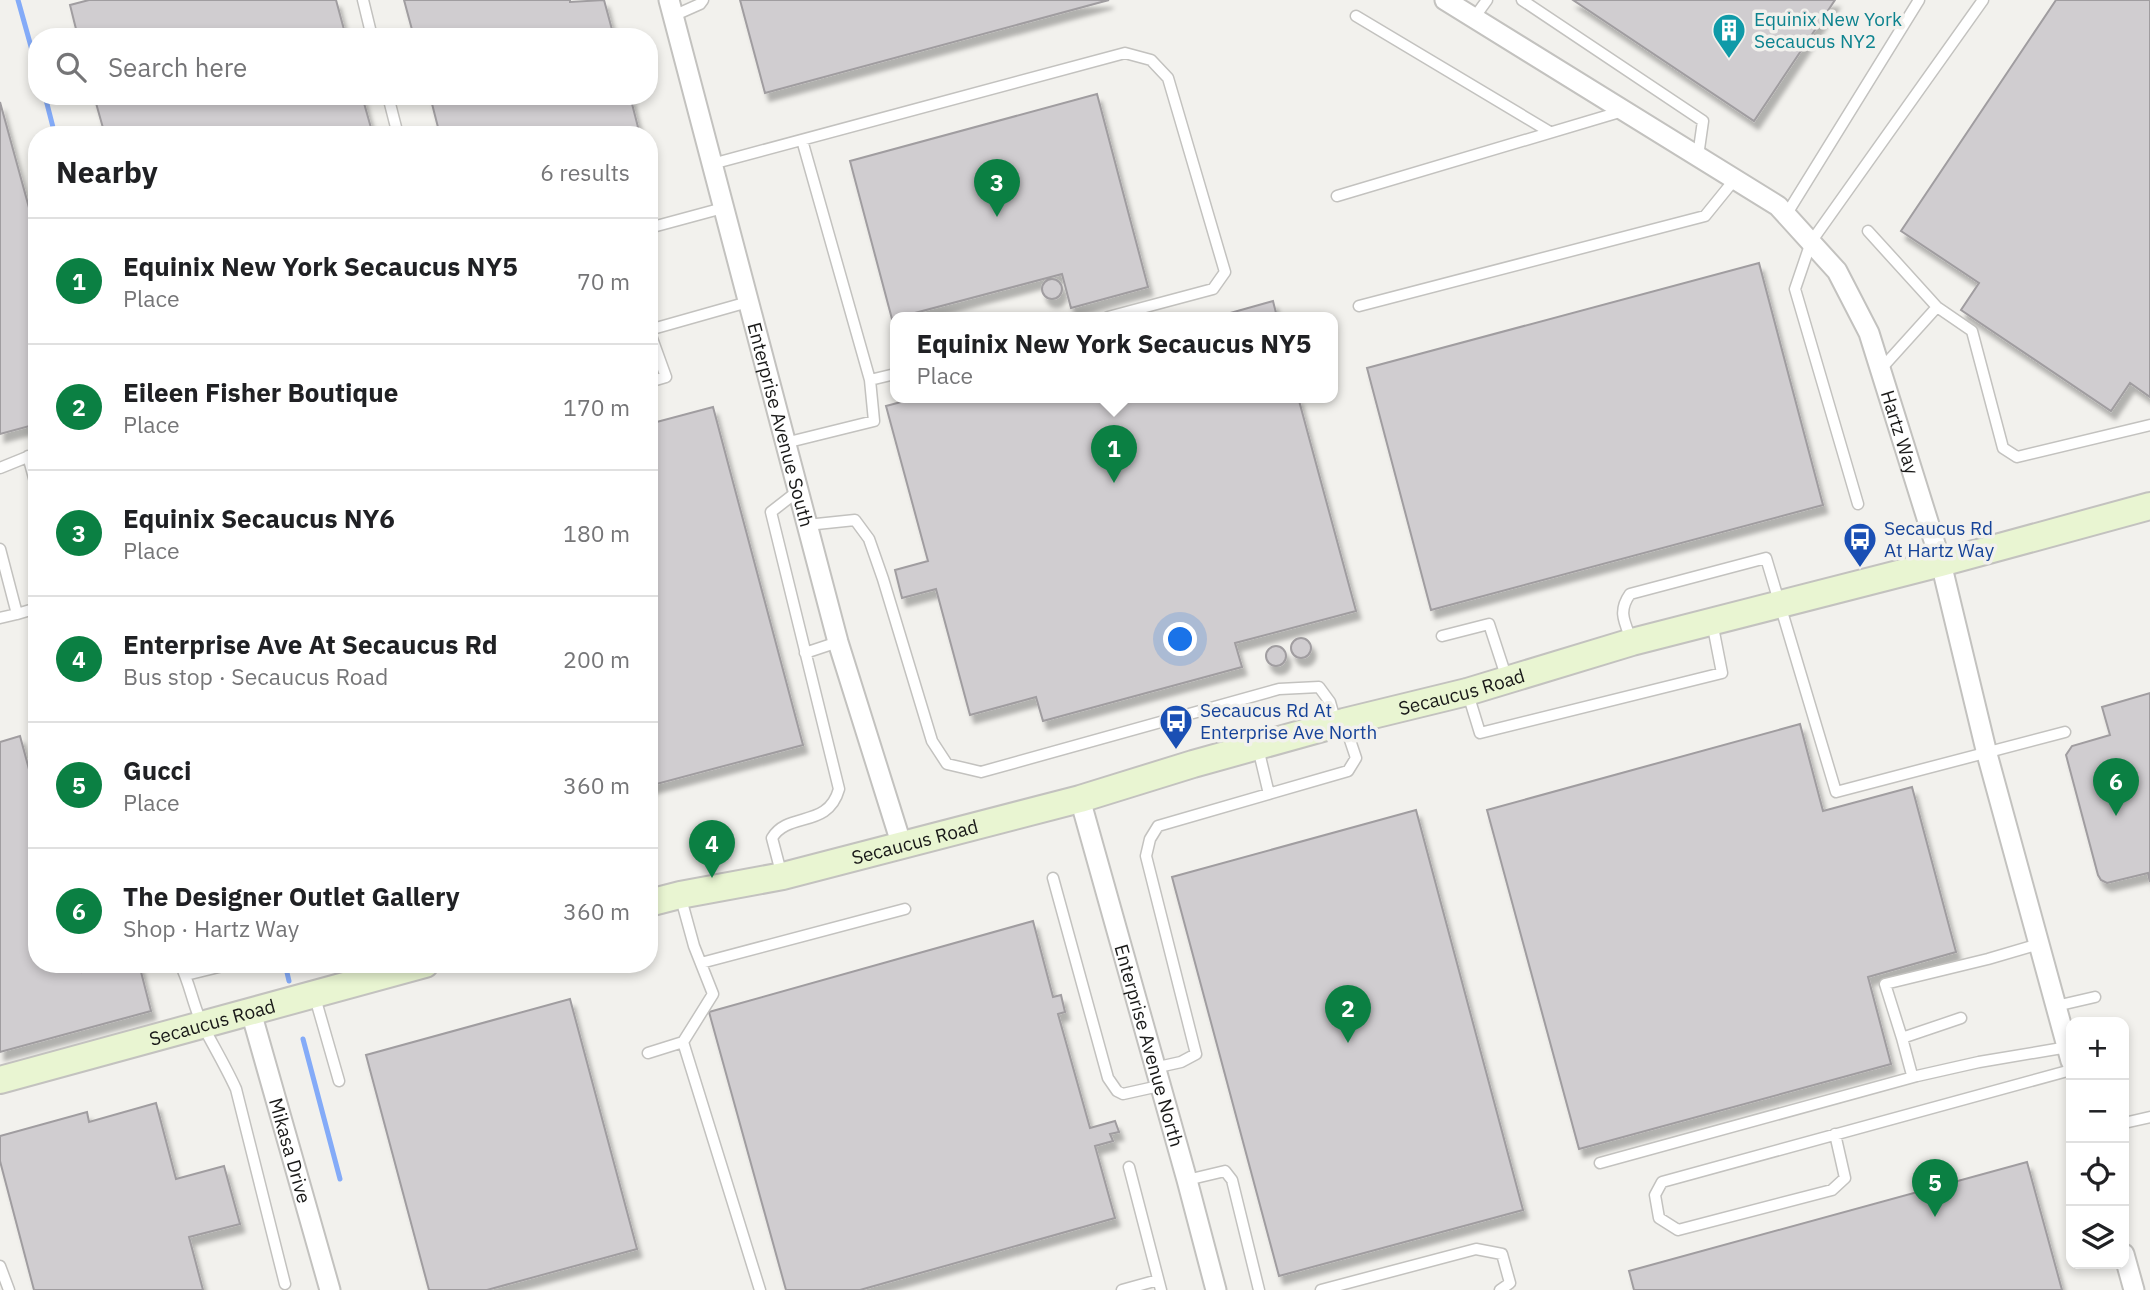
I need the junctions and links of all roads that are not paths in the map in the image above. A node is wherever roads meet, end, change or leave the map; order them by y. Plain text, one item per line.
1 (363, 0) edge
2 (703, 0) edge
3 (1487, 0) edge
4 (1522, 0) edge
5 (1919, 0) edge
6 (1983, 0) edge
7 (1448, 1) edge
8 (671, 8) edge
9 (1356, 16) dead end
10 (1474, 18) junction
11 (370, 28) edge
12 (390, 105) edge
13 (1624, 110) junction
14 (396, 126) edge
15 (1550, 132) junction
16 (802, 140) junction
17 (1698, 156) junction
18 (712, 164) junction
19 (1735, 180) junction
20 (1337, 195) dead end
21 (723, 208) junction
22 (1786, 215) junction
23 (658, 226) edge
24 (1868, 231) dead end
25 (1811, 242) junction
26 (748, 302) junction
27 (1359, 306) dead end
28 (1937, 307) junction
29 (1127, 312) edge
30 (658, 327) edge
31 (658, 355) edge
32 (1880, 369) junction
33 (890, 374) edge
34 (658, 379) edge
35 (870, 380) junction
36 (2150, 425) edge
37 (785, 443) junction
38 (28, 456) edge
39 (0, 468) edge
40 (798, 491) junction
41 (1858, 504) dead end
42 (2150, 506) edge
43 (807, 525) junction
44 (0, 550) edge
45 (1941, 563) junction
46 (1781, 604) junction
47 (28, 611) edge
48 (18, 614) junction
49 (0, 618) edge
50 (1712, 622) junction
51 (1442, 636) dead end
52 (838, 642) junction
53 (1632, 642) junction
54 (805, 653) junction
55 (1507, 680) junction
56 (1467, 692) junction
57 (1340, 723) junction
58 (2065, 732) dead end
59 (1258, 747) junction
60 (1987, 754) junction
61 (1269, 794) junction
62 (1080, 799) junction
63 (902, 846) junction
64 (783, 876) junction
65 (1052, 878) dead end
66 (680, 895) junction
67 (658, 901) edge
68 (905, 909) dead end
69 (2039, 944) junction
70 (701, 963) junction
71 (194, 973) edge
72 (392, 973) edge
73 (186, 975) joint
74 (314, 994) junction
75 (2095, 998) dead end
76 (2056, 1006) junction
77 (251, 1012) junction
78 (1961, 1018) dead end
79 (203, 1025) junction
80 (1902, 1038) junction
81 (683, 1042) junction
82 (2066, 1043) edge
83 (648, 1052) dead end
84 (2066, 1054) edge
85 (2066, 1071) edge
86 (1917, 1076) junction
87 (1157, 1077) junction
88 (0, 1080) edge
89 (339, 1081) dead end
90 (2150, 1117) edge
91 (2129, 1123) edge
92 (1835, 1134) junction
93 (1600, 1163) dead end
94 (1129, 1167) dead end
95 (1187, 1180) junction
96 (0, 1266) edge
97 (2128, 1269) edge
98 (285, 1284) dead end
99 (1159, 1285) edge
100 (9, 1290) edge
101 (330, 1290) edge
102 (760, 1290) edge
103 (1122, 1290) edge
104 (1216, 1290) edge
105 (1259, 1290) edge
106 (1321, 1290) edge
107 (1500, 1290) edge
108 (2134, 1290) edge

1 - 11 lane
2 - 8 lane
3 - 10 lane
4 - 17 lane
5 - 22 lane
6 - 25 lane
7 - 10 street, Hartz Way
8 - 18 street, Enterprise Avenue South
9 - 15 lane
10 - 13 street, Hartz Way
12 - 14 lane
13 - 15 lane
13 - 17 street, Hartz Way
15 - 20 lane
16 - 18 lane
16 - 29 lane
16 - 35 lane
17 - 19 street, Hartz Way
18 - 21 street, Enterprise Avenue South
19 - 22 street, Hartz Way
19 - 27 lane
21 - 23 lane
21 - 26 street, Enterprise Avenue South
22 - 25 street, Hartz Way
24 - 28 lane
25 - 32 street, Hartz Way
25 - 41 lane
26 - 30 lane
26 - 37 street, Enterprise Avenue South
28 - 32 lane
28 - 36 lane
31 - 34 lane
32 - 45 street, Hartz Way
33 - 35 lane
35 - 37 lane
37 - 40 street, Enterprise Avenue South
38 - 39 lane
40 - 43 street, Enterprise Avenue South
40 - 54 lane
42 - 45 main road, Secaucus Road
43 - 52 street, Enterprise Avenue South
43 - 57 lane
44 - 48 lane
45 - 46 main road, Secaucus Road
45 - 60 street, Hartz Way
46 - 50 main road, Secaucus Road
46 - 53 lane
46 - 60 lane
47 - 48 lane
48 - 49 lane
50 - 53 main road, Secaucus Road
50 - 56 lane
51 - 55 lane
52 - 54 lane
52 - 63 street, Enterprise Avenue South
53 - 55 main road, Secaucus Road
54 - 64 lane
55 - 56 main road, Secaucus Road
56 - 57 main road, Secaucus Road
57 - 59 main road, Secaucus Road
57 - 61 lane
58 - 60 lane
59 - 61 lane
59 - 62 main road, Secaucus Road
60 - 69 street, Hartz Way
61 - 87 lane
62 - 63 main road, Secaucus Road
62 - 87 street, Enterprise Avenue North
63 - 64 main road, Secaucus Road
64 - 66 main road, Secaucus Road
65 - 87 lane
66 - 67 main road, Secaucus Road
66 - 70 lane
68 - 70 lane
69 - 76 street, Hartz Way
69 - 80 lane
70 - 81 lane
71 - 73 lane
72 - 74 main road, Secaucus Road
73 - 79 lane
74 - 77 main road, Secaucus Road
74 - 89 lane
75 - 76 lane
76 - 82 street, Hartz Way
77 - 79 main road, Secaucus Road
77 - 101 street, Mikasa Drive
78 - 80 lane
79 - 88 main road, Secaucus Road
79 - 98 lane
80 - 86 lane
81 - 83 lane
81 - 102 lane
84 - 86 lane
85 - 92 lane
86 - 93 lane
87 - 95 street, Enterprise Avenue North
90 - 91 lane
92 - 92 lane
94 - 99 lane
95 - 104 street, Enterprise Avenue North
95 - 105 lane
96 - 100 lane
97 - 108 street
99 - 103 lane
106 - 107 lane

